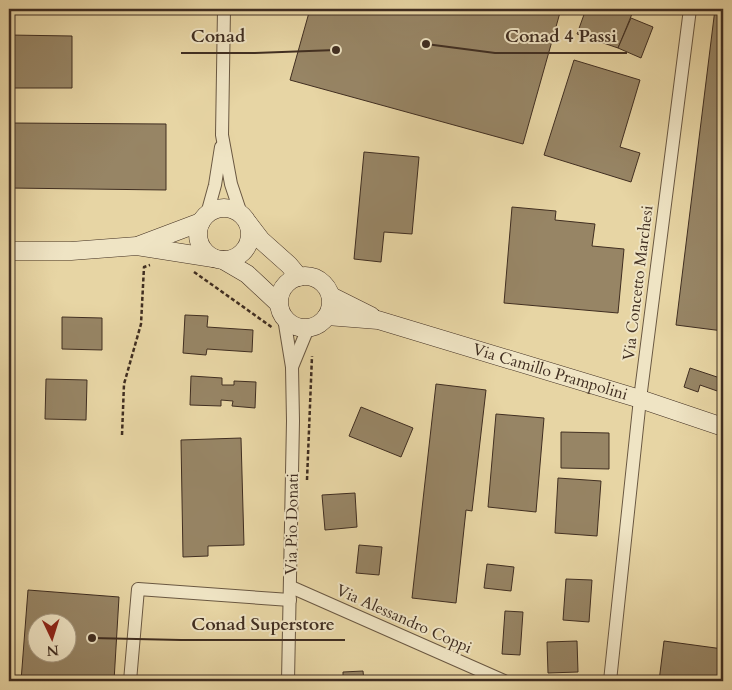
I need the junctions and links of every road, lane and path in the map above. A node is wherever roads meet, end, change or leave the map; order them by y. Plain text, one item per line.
1 (224, 9) edge
2 (690, 9) edge
3 (222, 135) junction
4 (204, 218) junction
5 (244, 218) junction
6 (137, 246) junction
7 (9, 251) edge
8 (218, 259) junction
9 (153, 264) dead end
10 (187, 267) dead end
11 (299, 276) junction
12 (331, 296) junction
13 (327, 316) junction
14 (279, 317) junction
15 (378, 320) junction
16 (308, 328) junction
17 (292, 367) junction
18 (640, 399) junction
19 (723, 427) edge
20 (122, 434) dead end
21 (290, 593) junction
22 (130, 681) edge
23 (288, 681) edge
24 (504, 681) edge
25 (610, 681) edge

1 - 3 street
2 - 18 street, Via Concetto Marchesi
3 - 4 street
3 - 5 street
4 - 5 main road
4 - 6 main road
4 - 8 main road
5 - 8 main road
5 - 11 main road
6 - 7 main road
6 - 8 main road
8 - 14 main road
9 - 20 path
10 - 14 path
11 - 12 main road
11 - 14 main road
12 - 13 main road
12 - 15 main road, Via Camillo Prampolini
13 - 15 main road, Via Camillo Prampolini
13 - 16 main road
14 - 16 main road
14 - 17 street, Via Pio Donati
15 - 18 main road, Via Camillo Prampolini
16 - 17 street, Via Pio Donati
17 - 21 street, Via Pio Donati
18 - 19 main road, Via Camillo Prampolini
18 - 25 street, Via Concetto Marchesi
21 - 22 street, Via Alessandro Coppi
21 - 23 street, Via Pio Donati
21 - 24 street, Via Alessandro Coppi

